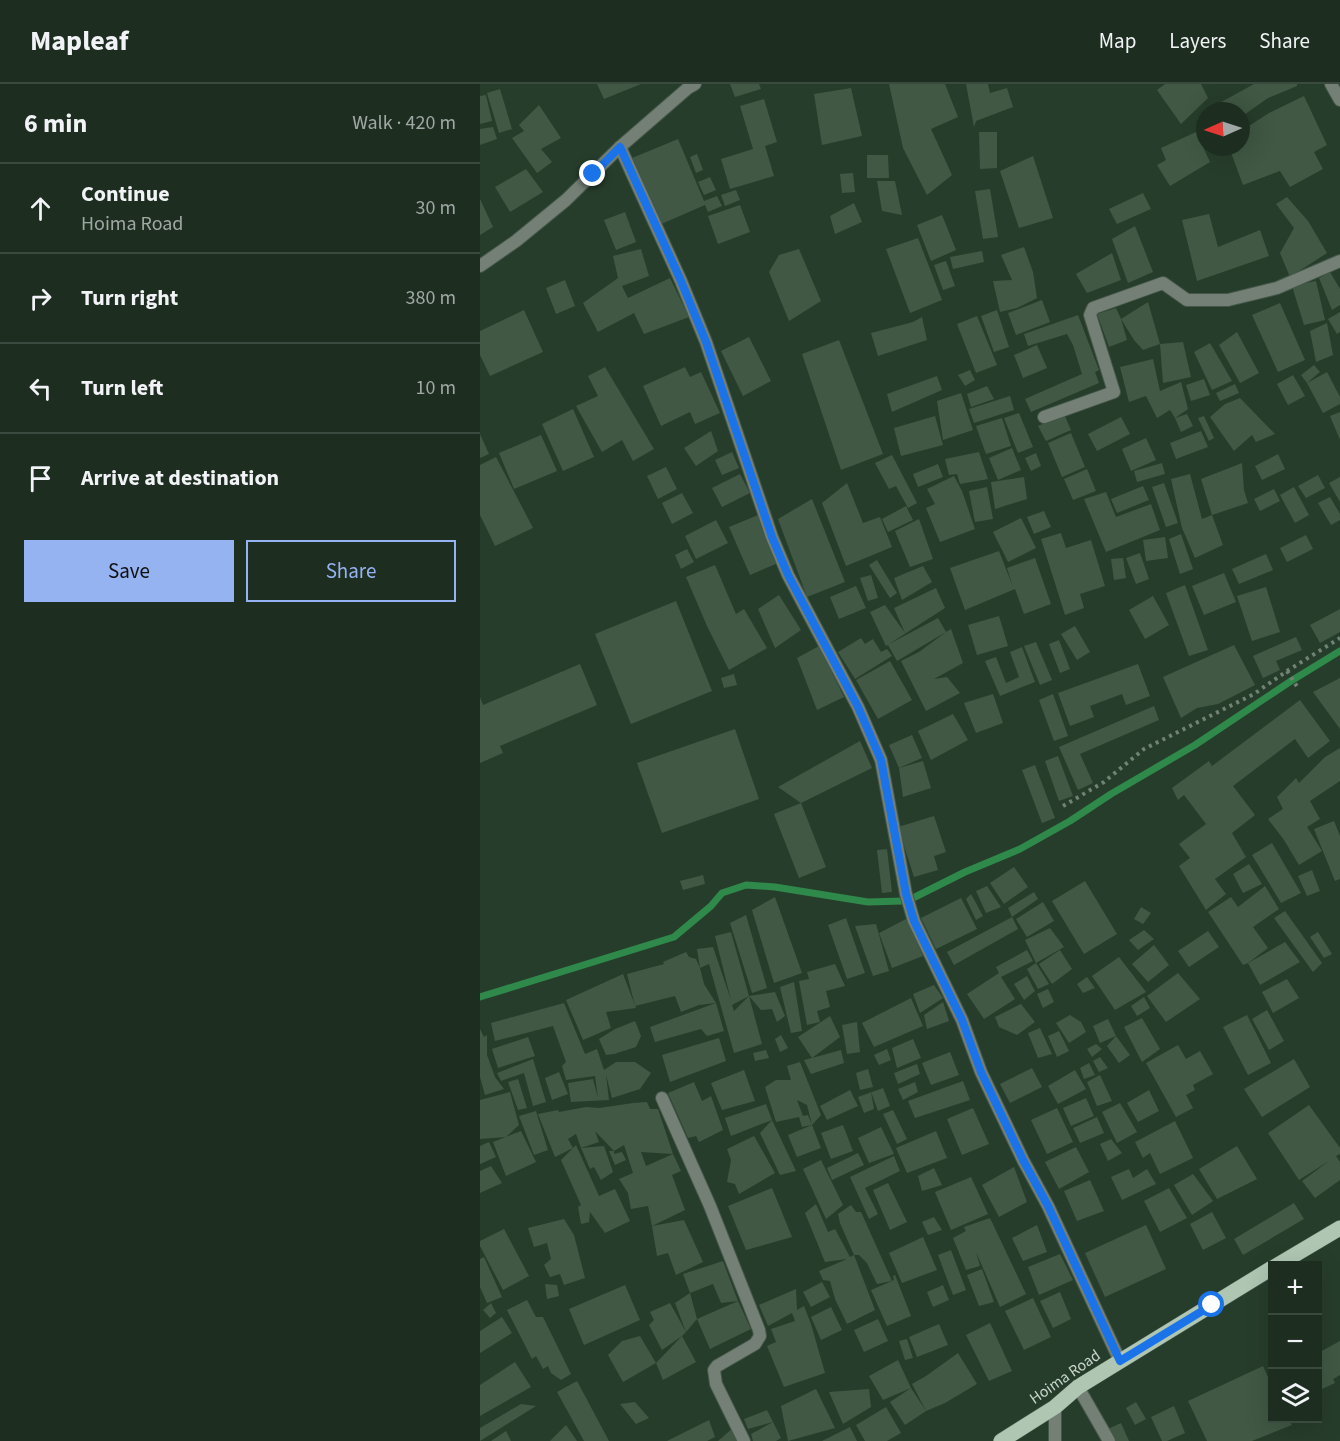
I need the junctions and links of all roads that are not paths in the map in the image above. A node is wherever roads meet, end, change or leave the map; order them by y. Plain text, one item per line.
1 (695, 84) edge
2 (1331, 84) edge
3 (1340, 100) edge
4 (620, 147) junction
5 (1340, 261) edge
6 (480, 266) edge
7 (1044, 417) dead end
8 (662, 1098) dead end
9 (1340, 1228) edge
10 (1284, 1261) edge
11 (1268, 1271) edge
12 (1120, 1361) junction
13 (1078, 1387) junction
14 (1055, 1407) junction
15 (744, 1441) edge
16 (1001, 1441) edge
17 (1055, 1441) edge
18 (1109, 1441) edge

1 - 4 street
2 - 3 street
4 - 6 street
4 - 12 street
5 - 7 street
8 - 15 street
9 - 10 main road, Hoima Road
11 - 12 main road, Hoima Road
12 - 13 main road, Hoima Road
13 - 14 main road, Hoima Road
13 - 18 street
14 - 16 main road, Hoima Road
14 - 17 street

